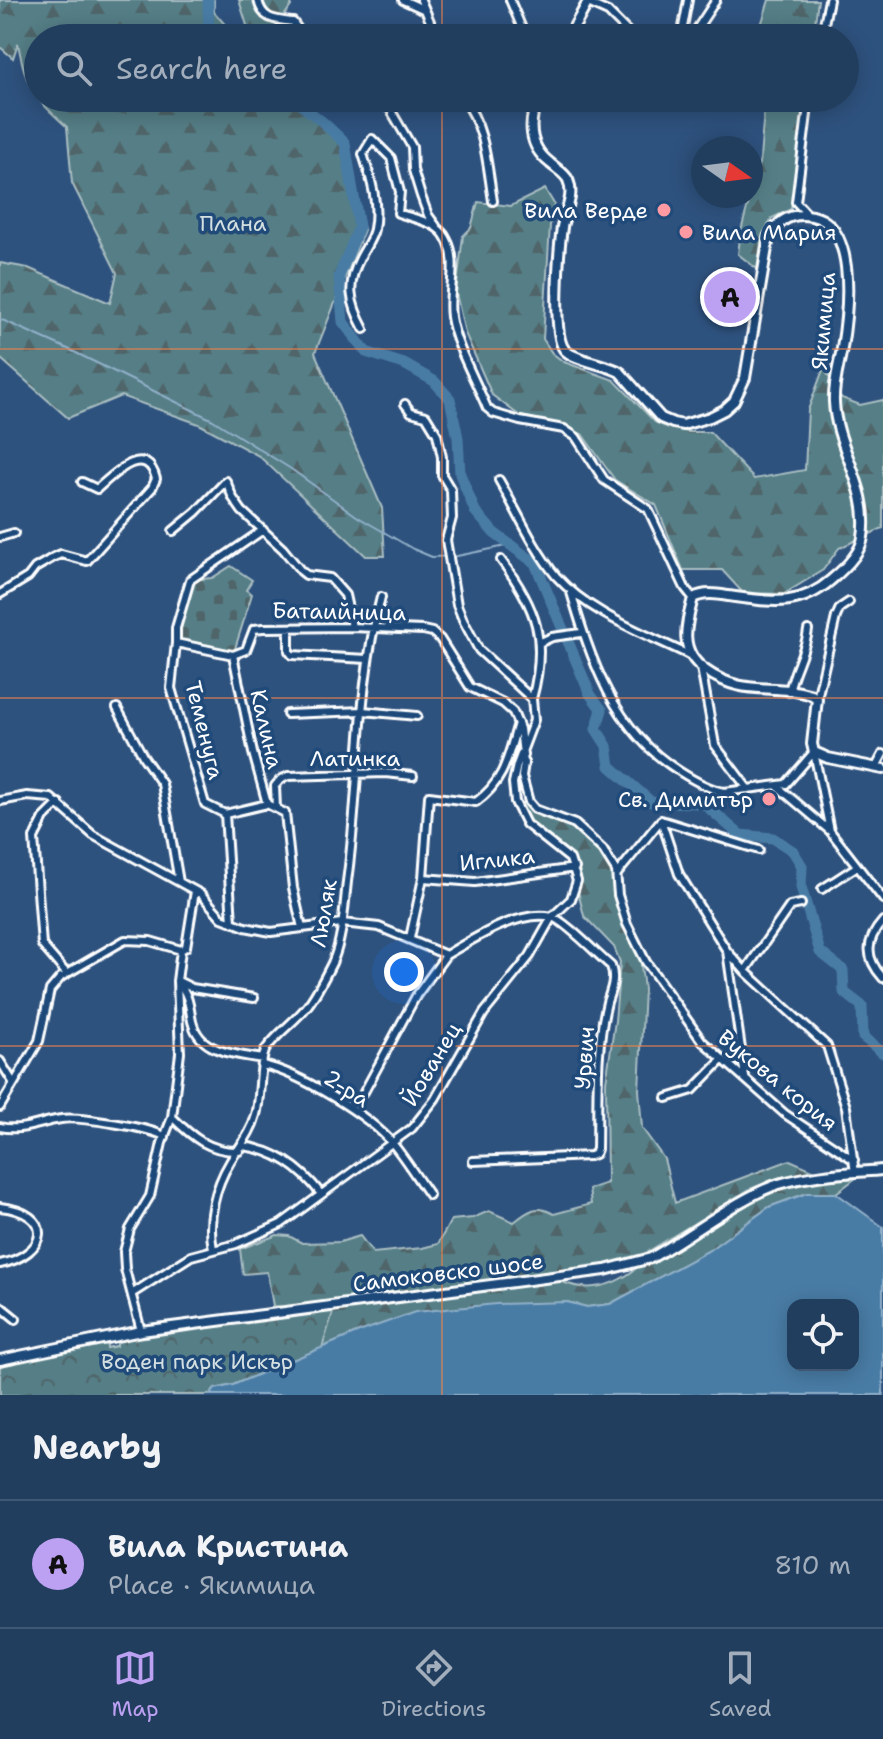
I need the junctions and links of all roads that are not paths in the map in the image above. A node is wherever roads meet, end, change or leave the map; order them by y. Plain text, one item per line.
1 (258, 0) edge
2 (403, 0) edge
3 (421, 0) edge
4 (510, 0) edge
5 (688, 0) edge
6 (716, 0) edge
7 (829, 0) edge
8 (588, 2) edge
9 (423, 9) junction
10 (294, 24) edge
11 (430, 24) edge
12 (520, 24) edge
13 (576, 24) edge
14 (620, 24) edge
15 (684, 24) edge
16 (700, 24) edge
17 (824, 24) edge
18 (392, 112) edge
19 (473, 112) edge
20 (532, 112) edge
21 (807, 112) edge
22 (493, 201) dead end
23 (809, 216) junction
24 (436, 226) junction
25 (364, 329) dead end
26 (405, 404) dead end
27 (499, 480) dead end
28 (82, 482) dead end
29 (263, 530) junction
30 (173, 531) dead end
31 (14, 533) dead end
32 (0, 537) edge
33 (501, 560) dead end
34 (570, 589) junction
35 (0, 594) edge
36 (381, 597) dead end
37 (693, 598) junction
38 (849, 602) dead end
39 (597, 609) junction
40 (577, 616) junction
41 (352, 627) junction
42 (289, 628) junction
43 (373, 628) junction
44 (808, 630) dead end
45 (577, 633) junction
46 (541, 642) junction
47 (176, 643) junction
48 (233, 655) junction
49 (689, 655) junction
50 (368, 659) junction
51 (701, 668) junction
52 (789, 692) junction
53 (532, 699) junction
54 (817, 699) junction
55 (117, 708) dead end
56 (363, 711) junction
57 (287, 714) dead end
58 (417, 716) dead end
59 (518, 722) junction
60 (521, 750) junction
61 (814, 752) junction
62 (883, 754) edge
63 (880, 768) edge
64 (359, 774) junction
65 (413, 776) dead end
66 (777, 786) junction
67 (748, 789) junction
68 (0, 801) edge
69 (59, 803) junction
70 (267, 804) junction
71 (276, 808) junction
72 (225, 814) junction
73 (661, 820) junction
74 (830, 831) junction
75 (759, 850) dead end
76 (856, 867) junction
77 (575, 868) junction
78 (617, 875) junction
79 (423, 878) junction
80 (179, 882) junction
81 (822, 889) dead end
82 (195, 891) junction
83 (883, 899) edge
84 (801, 904) dead end
85 (552, 917) junction
86 (883, 921) edge
87 (232, 922) junction
88 (342, 923) junction
89 (302, 928) junction
90 (410, 938) junction
91 (181, 950) junction
92 (727, 951) junction
93 (446, 955) junction
94 (745, 971) junction
95 (66, 973) junction
96 (883, 978) edge
97 (177, 981) junction
98 (254, 998) dead end
99 (722, 1060) junction
100 (0, 1061) edge
101 (262, 1062) junction
102 (745, 1077) junction
103 (13, 1082) junction
104 (364, 1092) dead end
105 (667, 1098) dead end
106 (0, 1107) edge
107 (172, 1117) junction
108 (0, 1127) edge
109 (165, 1137) junction
110 (392, 1142) junction
111 (241, 1148) junction
112 (854, 1160) junction
113 (473, 1161) dead end
114 (883, 1170) edge
115 (855, 1173) junction
116 (321, 1194) junction
117 (429, 1195) dead end
118 (0, 1207) edge
119 (213, 1249) junction
120 (0, 1264) edge
121 (133, 1293) junction
122 (0, 1306) edge
123 (16, 1319) dead end
124 (141, 1331) junction
125 (0, 1360) edge

1 - 10 street
2 - 9 street
3 - 9 street
4 - 12 street
5 - 15 street
6 - 16 street
7 - 17 street
8 - 13 street
8 - 14 street
9 - 11 street
18 - 24 street
19 - 22 street
20 - 23 street
21 - 23 street
23 - 37 street, Якимица
24 - 25 street
24 - 37 street
26 - 53 street
27 - 34 street
28 - 35 street
29 - 30 street
29 - 41 street
29 - 47 street, Теменуга
31 - 32 street
33 - 46 street
34 - 39 street
34 - 40 street
36 - 43 street, Люляк
37 - 49 street
38 - 54 street
39 - 40 street
39 - 49 street
40 - 45 street
41 - 42 street, Батаийница
41 - 43 street, Батаийница
42 - 48 street, Батаийница
42 - 50 street
43 - 50 street, Люляк
43 - 59 street, Батаийница
44 - 52 street
45 - 46 street
45 - 67 street
46 - 53 street
47 - 48 street, Теменуга
47 - 72 street, Теменуга
48 - 70 street, Калина
49 - 51 street
50 - 56 street, Люляк
51 - 52 street
51 - 67 street
52 - 54 street
53 - 60 street
54 - 61 street
55 - 80 street
56 - 57 street
56 - 58 street
56 - 64 street, Люляк
59 - 60 street
59 - 79 street
60 - 77 street
60 - 78 street, Вукова кория
61 - 63 street
61 - 66 street
61 - 74 street
62 - 63 street
64 - 65 street, Латинка
64 - 71 street, Латинка
64 - 88 street, Люляк
66 - 67 street
66 - 74 street
68 - 69 street
69 - 80 street
69 - 95 street
70 - 71 street
70 - 72 street
71 - 89 street
72 - 87 street
73 - 75 street
73 - 78 street
73 - 92 street
74 - 76 street
76 - 81 street
76 - 83 street
77 - 79 street, Иглика
77 - 85 street, Йованец
78 - 99 street, Вукова кория
79 - 90 street
80 - 82 street
82 - 87 street
82 - 91 street
84 - 94 street
85 - 93 street
85 - 110 street, Йованец
85 - 113 street, Урвич
86 - 96 street
87 - 89 street
88 - 89 street
88 - 90 street
88 - 101 street, Люляк
90 - 93 street
91 - 95 street
91 - 97 street
92 - 94 street
92 - 102 street
93 - 104 street
94 - 112 street
95 - 103 street
97 - 98 street
97 - 101 street, 2-ра
97 - 107 street
99 - 102 street, Вукова кория
99 - 105 street
100 - 103 street
101 - 110 street, 2-ра
101 - 111 street
102 - 112 street, Вукова кория
103 - 106 street
107 - 109 street
107 - 111 street
108 - 109 street
109 - 121 street
110 - 116 street, Йованец
110 - 117 street, 2-ра
111 - 116 street
111 - 119 street
112 - 115 street
114 - 115 street, Самоковско шосе
115 - 124 street, Самоковско шосе
116 - 119 street, Йованец
118 - 120 street
119 - 121 street, Йованец
121 - 124 street
122 - 123 street
124 - 125 street, Самоковско шосе

